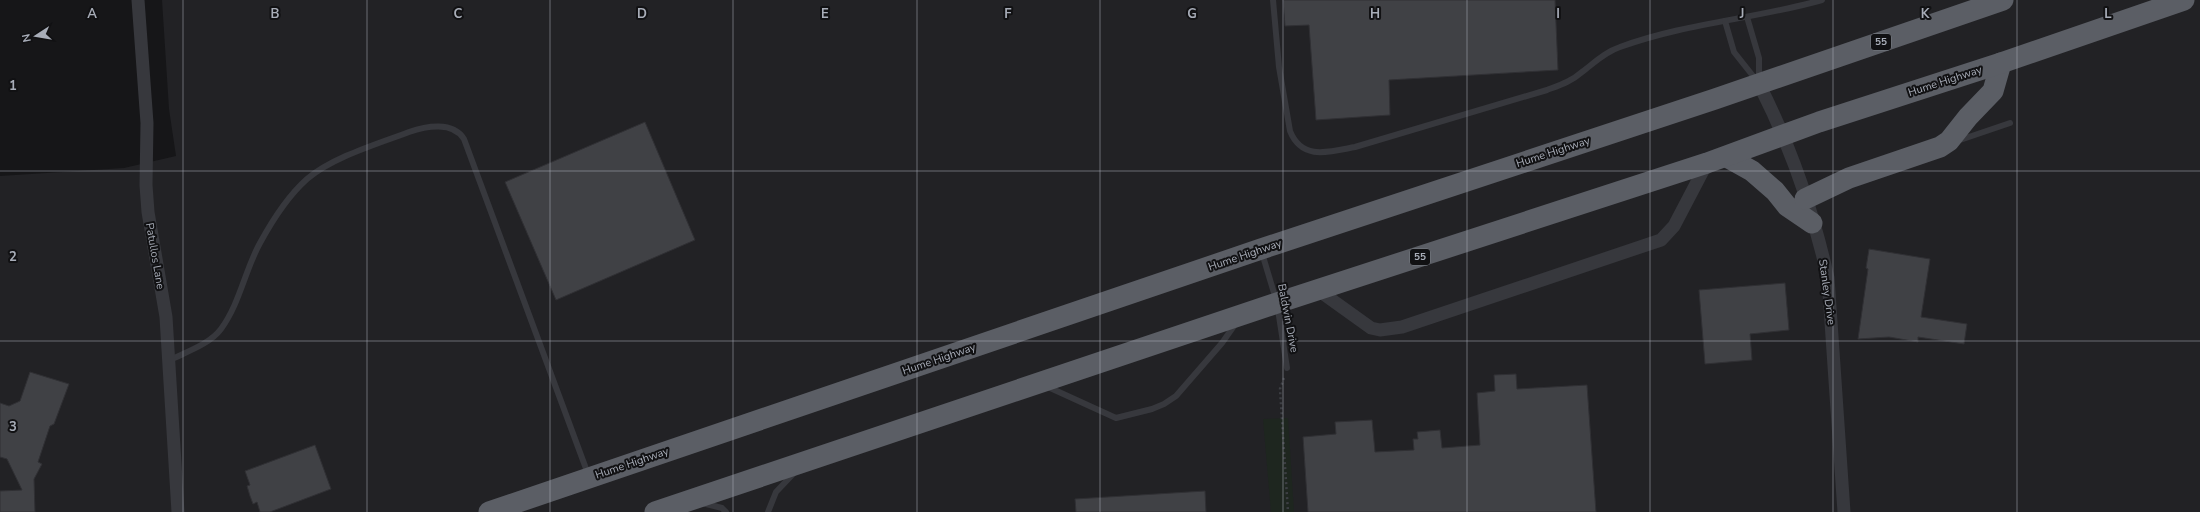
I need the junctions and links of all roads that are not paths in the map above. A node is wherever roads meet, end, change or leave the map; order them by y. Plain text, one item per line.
1 (138, 0) edge
2 (1273, 0) edge
3 (1822, 0) edge
4 (2003, 0) edge
5 (2184, 0) edge
6 (1747, 17) junction
7 (1725, 20) junction
8 (2001, 63) junction
9 (1759, 84) junction
10 (2010, 123) dead end
11 (1784, 135) junction
12 (1940, 147) junction
13 (1727, 157) junction
14 (1707, 164) junction
15 (1805, 199) junction
16 (1812, 224) junction
17 (1261, 249) junction
18 (1318, 290) junction
19 (1277, 303) junction
20 (1242, 315) junction
21 (170, 360) junction
22 (1287, 368) road end
23 (1040, 384) junction
24 (806, 461) junction
25 (589, 478) junction
26 (691, 500) junction
27 (178, 512) edge
28 (489, 512) edge
29 (655, 512) edge
30 (726, 512) edge
31 (768, 512) edge
32 (1844, 512) edge

1 - 21 street, Patullos Lane
2 - 7 lane
3 - 6 lane
4 - 9 highway, Hume Highway / 55
5 - 8 highway, Hume Highway / 55
6 - 7 lane
6 - 9 lane
7 - 9 lane
8 - 11 highway, Hume Highway / 55
8 - 12 highway
9 - 11 street, Stanley Drive
9 - 17 highway, Hume Highway / 55
10 - 12 lane
11 - 13 highway, Hume Highway / 55
11 - 15 street, Stanley Drive
12 - 15 highway
13 - 14 highway, Hume Highway / 55
13 - 16 highway
14 - 18 highway, Hume Highway / 55
14 - 18 street
15 - 16 street, Stanley Drive
16 - 32 street, Stanley Drive
17 - 19 lane, Baldwin Drive
17 - 25 highway, Hume Highway / 55
18 - 19 highway, Hume Highway / 55
19 - 20 highway, Hume Highway / 55
19 - 22 lane, Baldwin Drive
20 - 23 highway, Hume Highway / 55
20 - 23 lane
21 - 25 lane
21 - 27 street, Patullos Lane
23 - 24 highway, Hume Highway / 55
24 - 26 highway, Hume Highway / 55
24 - 31 lane
25 - 28 highway, Hume Highway / 55
26 - 29 highway, Hume Highway / 55
26 - 30 lane

